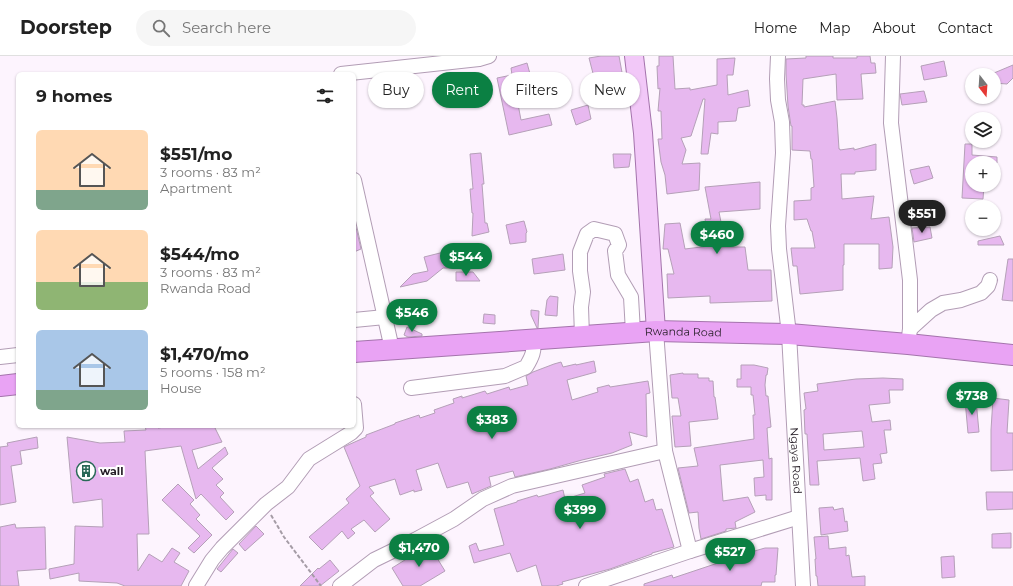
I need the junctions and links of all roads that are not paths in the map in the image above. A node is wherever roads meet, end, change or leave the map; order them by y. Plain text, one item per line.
1 (489, 56) edge
2 (634, 56) edge
3 (778, 56) edge
4 (892, 56) edge
5 (356, 72) edge
6 (356, 194) edge
7 (990, 280) dead end
8 (385, 317) junction
9 (356, 320) edge
10 (656, 331) junction
11 (633, 332) junction
12 (789, 334) junction
13 (582, 336) junction
14 (909, 336) junction
15 (533, 339) junction
16 (392, 349) junction
17 (356, 352) edge
18 (16, 354) edge
19 (1013, 355) edge
20 (0, 357) edge
21 (16, 384) edge
22 (0, 386) edge
23 (411, 388) dead end
24 (356, 428) edge
25 (665, 451) junction
26 (799, 517) junction
27 (690, 551) junction
28 (196, 586) edge
29 (340, 586) edge
30 (586, 586) edge
31 (803, 586) edge

1 - 5 street
2 - 10 main road
3 - 12 street, Ngaya Road
4 - 14 street
6 - 8 street
7 - 14 street
8 - 9 street
8 - 16 street
10 - 11 highway, Rwanda Road
10 - 12 highway, Rwanda Road
10 - 25 street
11 - 13 highway, Rwanda Road
11 - 13 street
12 - 14 highway, Rwanda Road
12 - 26 street, Ngaya Road
13 - 15 highway, Rwanda Road
14 - 19 highway, Rwanda Road
15 - 16 highway, Rwanda Road
15 - 23 street
16 - 17 highway, Rwanda Road
18 - 20 street
21 - 22 highway
24 - 28 street
25 - 27 street
25 - 29 street
26 - 27 street
26 - 31 street, Ngaya Road
27 - 30 street

